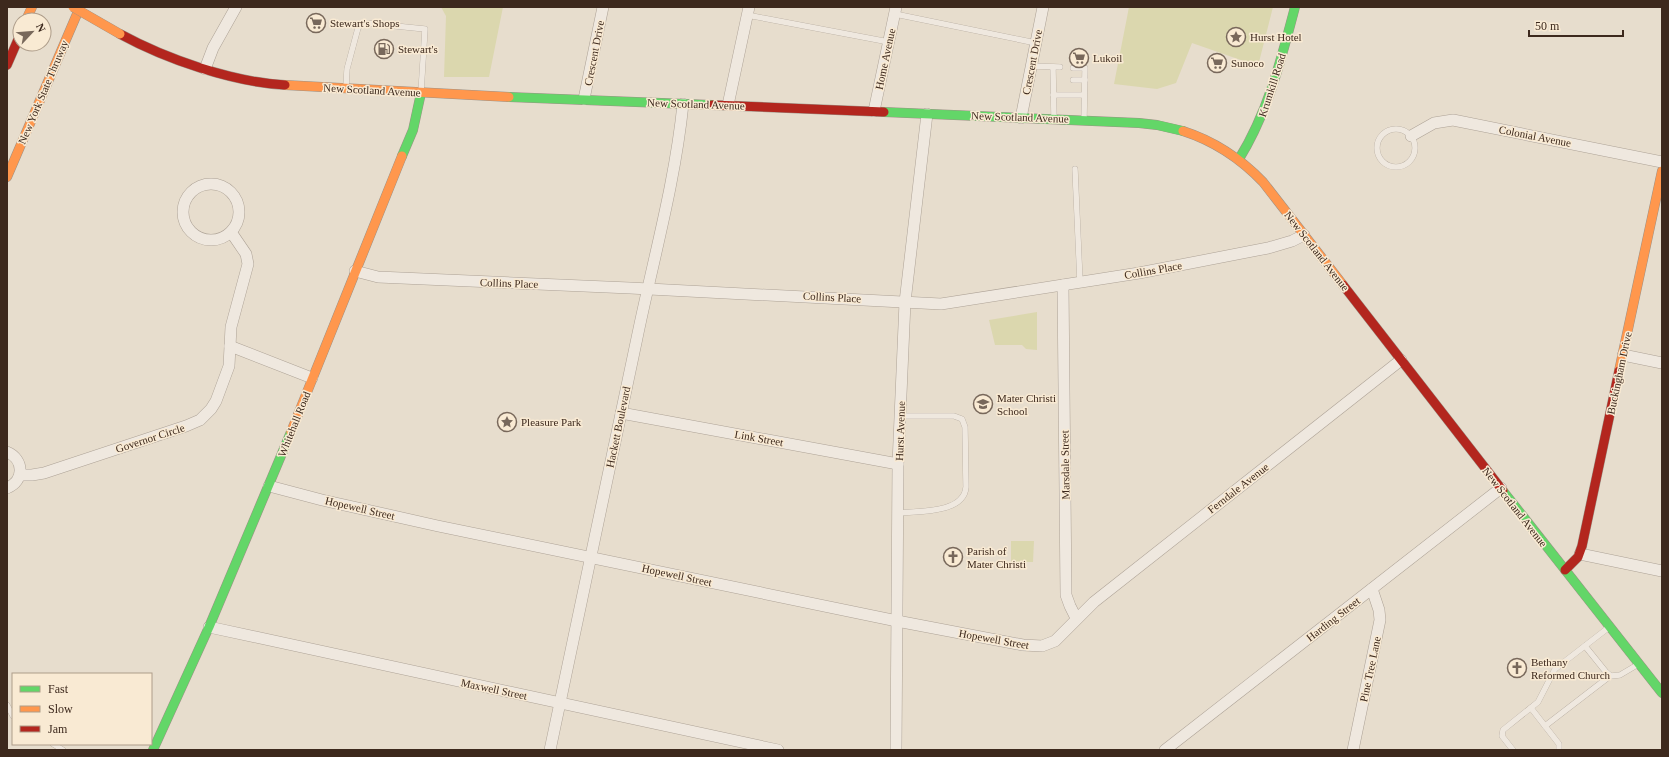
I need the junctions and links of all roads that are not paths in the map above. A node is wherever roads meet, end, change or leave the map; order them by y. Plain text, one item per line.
1 (73, 7) edge
2 (80, 7) edge
3 (236, 7) edge
4 (603, 7) edge
5 (1043, 7) edge
6 (1295, 7) edge
7 (895, 10) edge
8 (748, 11) edge
9 (889, 42) junction
10 (1036, 43) junction
11 (13, 52) edge
12 (7, 65) edge
13 (1031, 66) junction
14 (1053, 67) junction
15 (1060, 67) dead end
16 (1074, 68) dead end
17 (205, 69) junction
18 (1073, 80) dead end
19 (1085, 80) junction
20 (346, 88) junction
21 (421, 92) junction
22 (1053, 95) junction
23 (1084, 95) junction
24 (584, 99) junction
25 (683, 104) junction
26 (728, 105) junction
27 (874, 111) junction
28 (927, 114) junction
29 (1021, 118) junction
30 (1054, 119) junction
31 (1084, 120) junction
32 (1411, 136) junction
33 (1239, 159) junction
34 (1662, 162) edge
35 (1075, 169) dead end
36 (1662, 171) edge
37 (7, 177) edge
38 (231, 232) junction
39 (1304, 234) junction
40 (355, 271) junction
41 (1080, 282) junction
42 (1063, 285) junction
43 (647, 288) junction
44 (905, 302) junction
45 (230, 346) junction
46 (1623, 355) junction
47 (1401, 360) junction
48 (1662, 363) edge
49 (312, 378) junction
50 (621, 413) junction
51 (900, 416) junction
52 (7, 452) edge
53 (898, 464) junction
54 (20, 475) junction
55 (269, 486) junction
56 (7, 488) edge
57 (1501, 488) junction
58 (898, 513) junction
59 (1580, 554) junction
60 (591, 557) junction
61 (1565, 570) junction
62 (1662, 571) edge
63 (1372, 589) junction
64 (1076, 618) junction
65 (897, 621) junction
66 (1610, 626) junction
67 (209, 627) junction
68 (1585, 646) junction
69 (1639, 664) junction
70 (1610, 676) junction
71 (1662, 693) edge
72 (560, 703) junction
73 (7, 705) edge
74 (1531, 708) junction
75 (12, 714) edge
76 (1545, 726) junction
77 (153, 750) edge
78 (550, 750) edge
79 (778, 750) edge
80 (896, 750) edge
81 (1165, 750) edge
82 (1353, 750) edge
83 (1513, 750) edge
84 (1559, 750) edge

1 - 17 main road, New Scotland Avenue, bridge
2 - 37 main road, New York State Thruway
3 - 17 street
4 - 24 street, Crescent Drive
5 - 10 street, Crescent Drive
6 - 33 main road, Krumkill Road
7 - 9 street, Home Avenue
7 - 10 lane
8 - 9 lane
8 - 26 street
9 - 27 street, Home Avenue
10 - 13 street, Crescent Drive
11 - 12 main road
13 - 14 lane
13 - 29 street, Crescent Drive
14 - 15 lane
14 - 22 lane
16 - 19 lane
17 - 20 main road, New Scotland Avenue
18 - 19 lane
19 - 23 lane
20 - 21 main road, New Scotland Avenue
20 - 21 lane
21 - 24 main road, New Scotland Avenue
21 - 40 main road, Whitehall Road
22 - 23 lane
22 - 30 lane
23 - 31 lane
24 - 25 main road, New Scotland Avenue
25 - 26 main road, New Scotland Avenue
25 - 43 street, Hackett Boulevard
26 - 27 main road, New Scotland Avenue
27 - 28 main road, New Scotland Avenue
28 - 29 main road, New Scotland Avenue
28 - 44 street, Hurst Avenue
29 - 30 main road, New Scotland Avenue
30 - 31 main road, New Scotland Avenue
31 - 33 main road, New Scotland Avenue
32 - 32 lane
32 - 34 street, Colonial Avenue
33 - 39 main road, New Scotland Avenue
35 - 41 lane
36 - 46 main road, Buckingham Drive
38 - 38 street
38 - 45 street, Governor Circle
39 - 41 street, Collins Place
39 - 47 main road, New Scotland Avenue
40 - 43 street, Collins Place
40 - 49 main road, Whitehall Road
41 - 42 street, Collins Place
42 - 44 street, Collins Place
42 - 64 street, Marsdale Street
43 - 44 street, Collins Place
43 - 50 street, Hackett Boulevard
44 - 51 street, Hurst Avenue
45 - 49 street
45 - 54 street, Governor Circle
46 - 48 street
46 - 59 main road, Buckingham Drive
47 - 57 main road, New Scotland Avenue
47 - 64 street, Ferndale Avenue
49 - 55 main road, Whitehall Road
50 - 53 street, Link Street
50 - 60 street, Hackett Boulevard
51 - 53 street, Hurst Avenue
51 - 58 lane
52 - 54 street
53 - 58 street, Hurst Avenue
54 - 56 street
55 - 60 street, Hopewell Street
55 - 67 main road, Whitehall Road
57 - 61 main road, New Scotland Avenue
57 - 63 street, Harding Street
58 - 65 street, Hurst Avenue
59 - 61 main road
59 - 62 street
60 - 65 street, Hopewell Street
60 - 72 street, Hackett Boulevard
61 - 66 main road, New Scotland Avenue
63 - 81 street, Harding Street
63 - 82 street, Pine Tree Lane
64 - 65 street, Hopewell Street
65 - 80 street, Hurst Avenue
66 - 68 lane
66 - 69 main road, New Scotland Avenue
67 - 72 street, Maxwell Street
67 - 77 main road, Whitehall Road
68 - 70 lane
68 - 74 lane
69 - 70 lane
69 - 71 main road, New Scotland Avenue
70 - 76 lane
72 - 78 street, Hackett Boulevard
72 - 79 street, Maxwell Street
73 - 75 lane
74 - 76 lane
74 - 83 lane
76 - 84 lane

